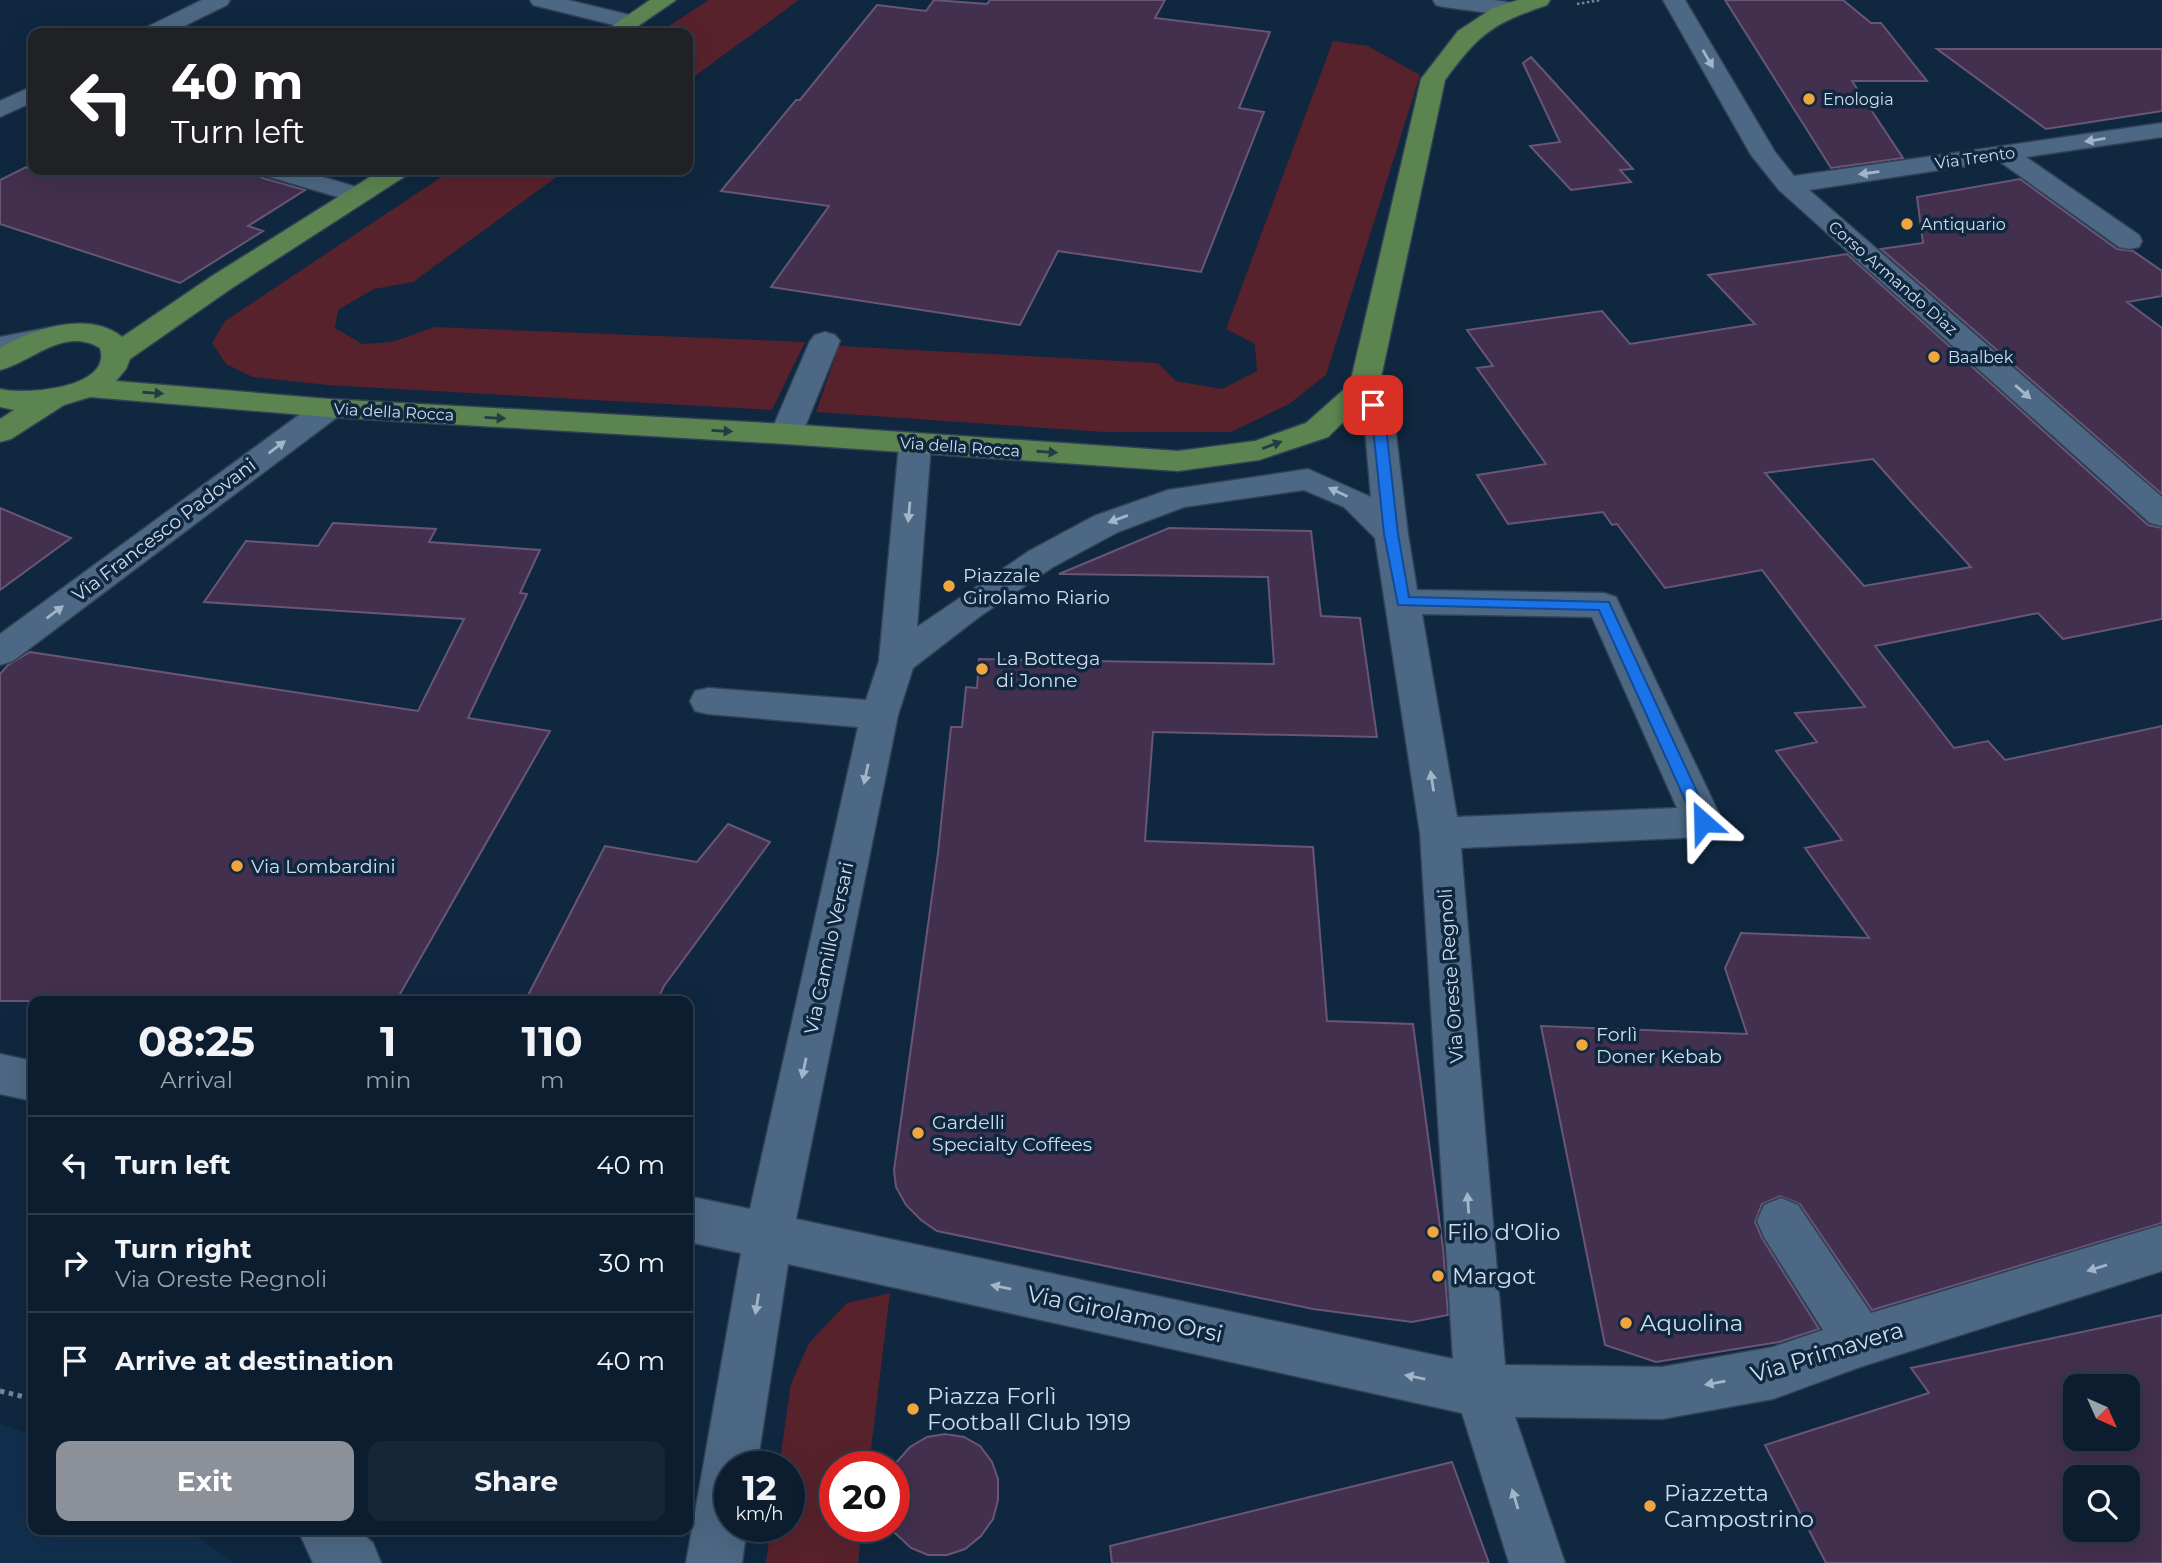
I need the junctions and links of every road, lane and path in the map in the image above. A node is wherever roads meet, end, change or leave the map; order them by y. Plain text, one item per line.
1 (219, 0) edge
2 (541, 0) edge
3 (665, 0) edge
4 (1444, 0) edge
5 (1601, 0) edge
6 (1674, 0) edge
7 (1526, 4) edge
8 (1574, 5) dead end
9 (163, 28) edge
10 (622, 28) edge
11 (28, 96) edge
12 (0, 110) edge
13 (2162, 130) edge
14 (2005, 154) junction
15 (289, 175) edge
16 (390, 175) edge
17 (1788, 184) junction
18 (358, 195) junction
19 (2129, 241) dead end
20 (222, 282) junction
21 (67, 334) junction
22 (825, 341) dead end
23 (0, 346) edge
24 (116, 355) junction
25 (0, 360) edge
26 (1364, 387) junction
27 (85, 388) junction
28 (53, 400) junction
29 (1, 401) edge
30 (329, 408) junction
31 (0, 432) edge
32 (786, 435) junction
33 (915, 444) junction
34 (2162, 515) edge
35 (1391, 534) junction
36 (1403, 602) junction
37 (0, 652) edge
38 (897, 661) junction
39 (708, 701) dead end
40 (878, 715) junction
41 (1440, 833) junction
42 (0, 1074) edge
43 (28, 1080) edge
44 (693, 1220) edge
45 (1781, 1221) dead end
46 (768, 1236) junction
47 (2162, 1248) edge
48 (1860, 1342) junction
49 (0, 1391) edge
50 (1481, 1391) junction
51 (28, 1398) edge
52 (733, 1451) edge
53 (328, 1535) edge
54 (718, 1542) edge
55 (352, 1563) edge
56 (714, 1563) edge
57 (1537, 1563) edge

1 - 9 street
2 - 10 street
3 - 10 main road
4 - 7 street
5 - 8 path
6 -> 17 street, Corso Armando Diaz
7 - 26 main road
11 - 12 street
13 -> 14 street, Via Trento
14 -> 17 street, Via Trento
14 - 19 street
15 - 18 street
16 - 18 main road
17 -> 34 street, Corso Armando Diaz
18 - 20 main road
20 - 21 main road
20 - 24 main road
21 - 23 street
21 - 24 main road
21 - 25 main road
22 - 32 street
24 - 27 main road
33 -> 26 main road, Via della Rocca
26 - 35 street, Via Oreste Regnoli
27 - 28 main road
27 -> 30 main road, Via della Rocca
28 - 29 main road
28 - 31 main road
30 -> 32 main road, Via della Rocca
37 -> 30 street, Via Francesco Padovani
32 - 33 main road, Via della Rocca
33 -> 38 street
35 - 36 street, Via Oreste Regnoli
35 -> 38 street
41 -> 36 street, Via Oreste Regnoli
36 - 41 street
38 - 40 street, Via Camillo Versari
39 - 40 street
40 -> 46 street, Via Camillo Versari
50 -> 41 street, Via Oreste Regnoli
42 - 43 street
44 - 46 street, Via Girolamo Orsi
45 - 48 street
50 -> 46 street, Via Girolamo Orsi
46 -> 52 street, Via Camillo Versari
47 -> 48 street, Via Primavera
48 -> 50 street, Via Primavera
49 - 51 path
57 -> 50 street, Via Oreste Regnoli
53 - 55 street
54 - 56 street, Via Camillo Versari

